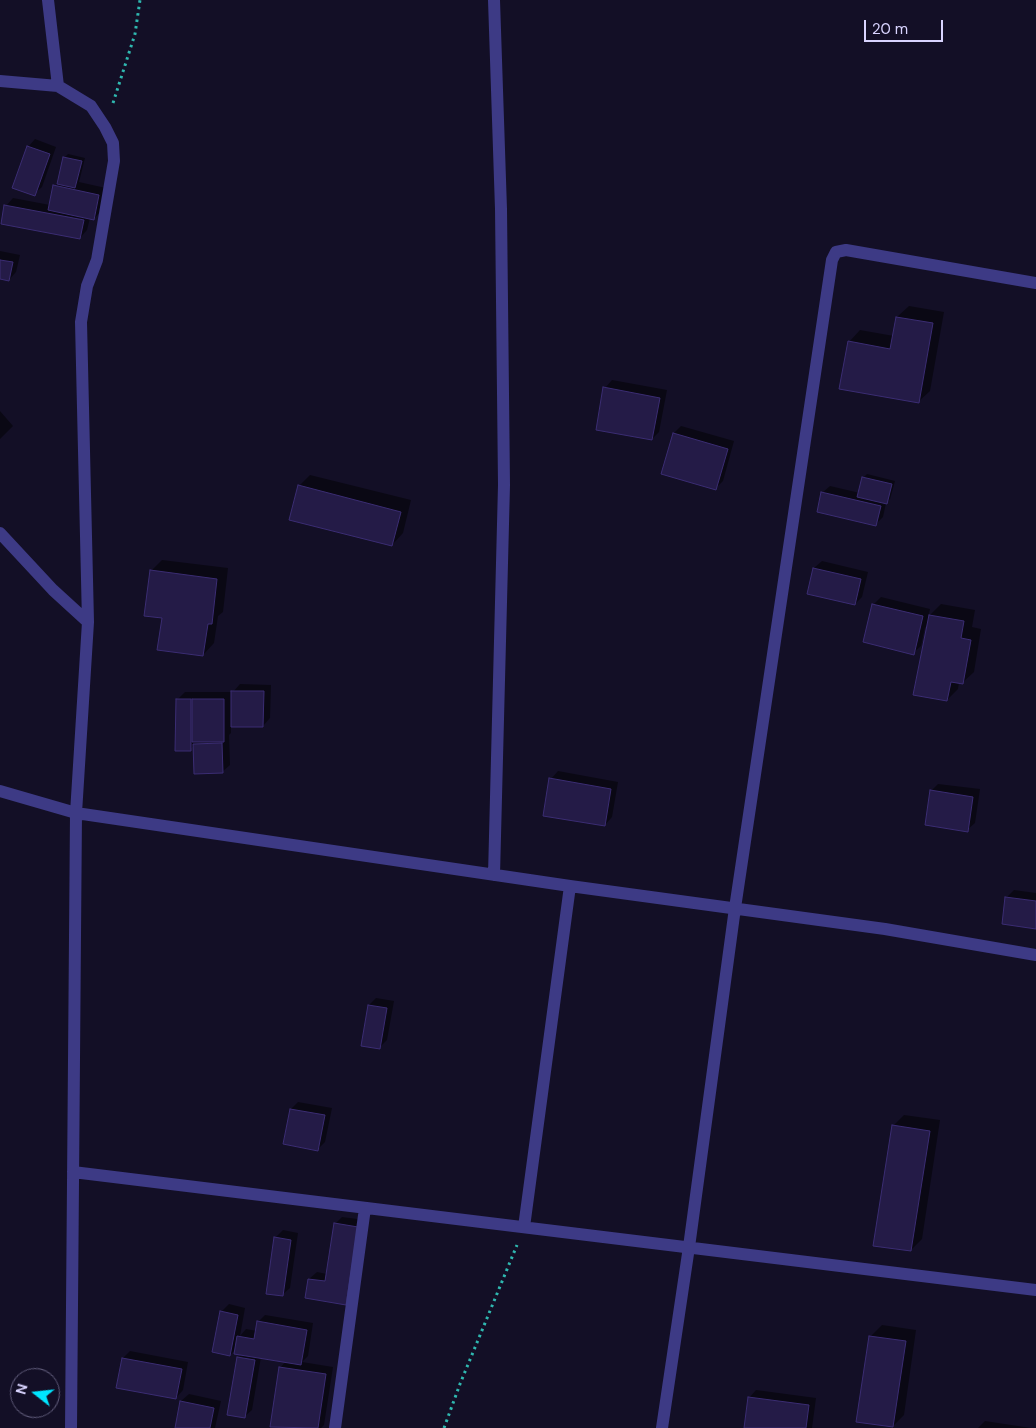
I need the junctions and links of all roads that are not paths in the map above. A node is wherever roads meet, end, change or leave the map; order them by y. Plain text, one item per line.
1 (48, 0) edge
2 (494, 0) edge
3 (0, 81) edge
4 (58, 86) junction
5 (1036, 283) edge
6 (0, 533) edge
7 (88, 622) junction
8 (0, 790) edge
9 (76, 813) junction
10 (494, 875) junction
11 (570, 886) junction
12 (735, 908) junction
13 (1036, 955) edge
14 (74, 1172) junction
15 (364, 1208) junction
16 (524, 1227) junction
17 (689, 1247) junction
18 (1036, 1290) edge
19 (71, 1428) edge
20 (335, 1428) edge
21 (662, 1428) edge

1 - 4 street
2 - 10 street
3 - 4 street
4 - 7 street
5 - 12 street
6 - 7 street
7 - 9 street
8 - 9 street
9 - 10 street
9 - 14 street
10 - 11 street
11 - 12 street
11 - 16 street
12 - 13 street
12 - 17 street
14 - 15 street
14 - 19 street
15 - 16 street
15 - 20 street
16 - 17 street
17 - 18 street
17 - 21 street

